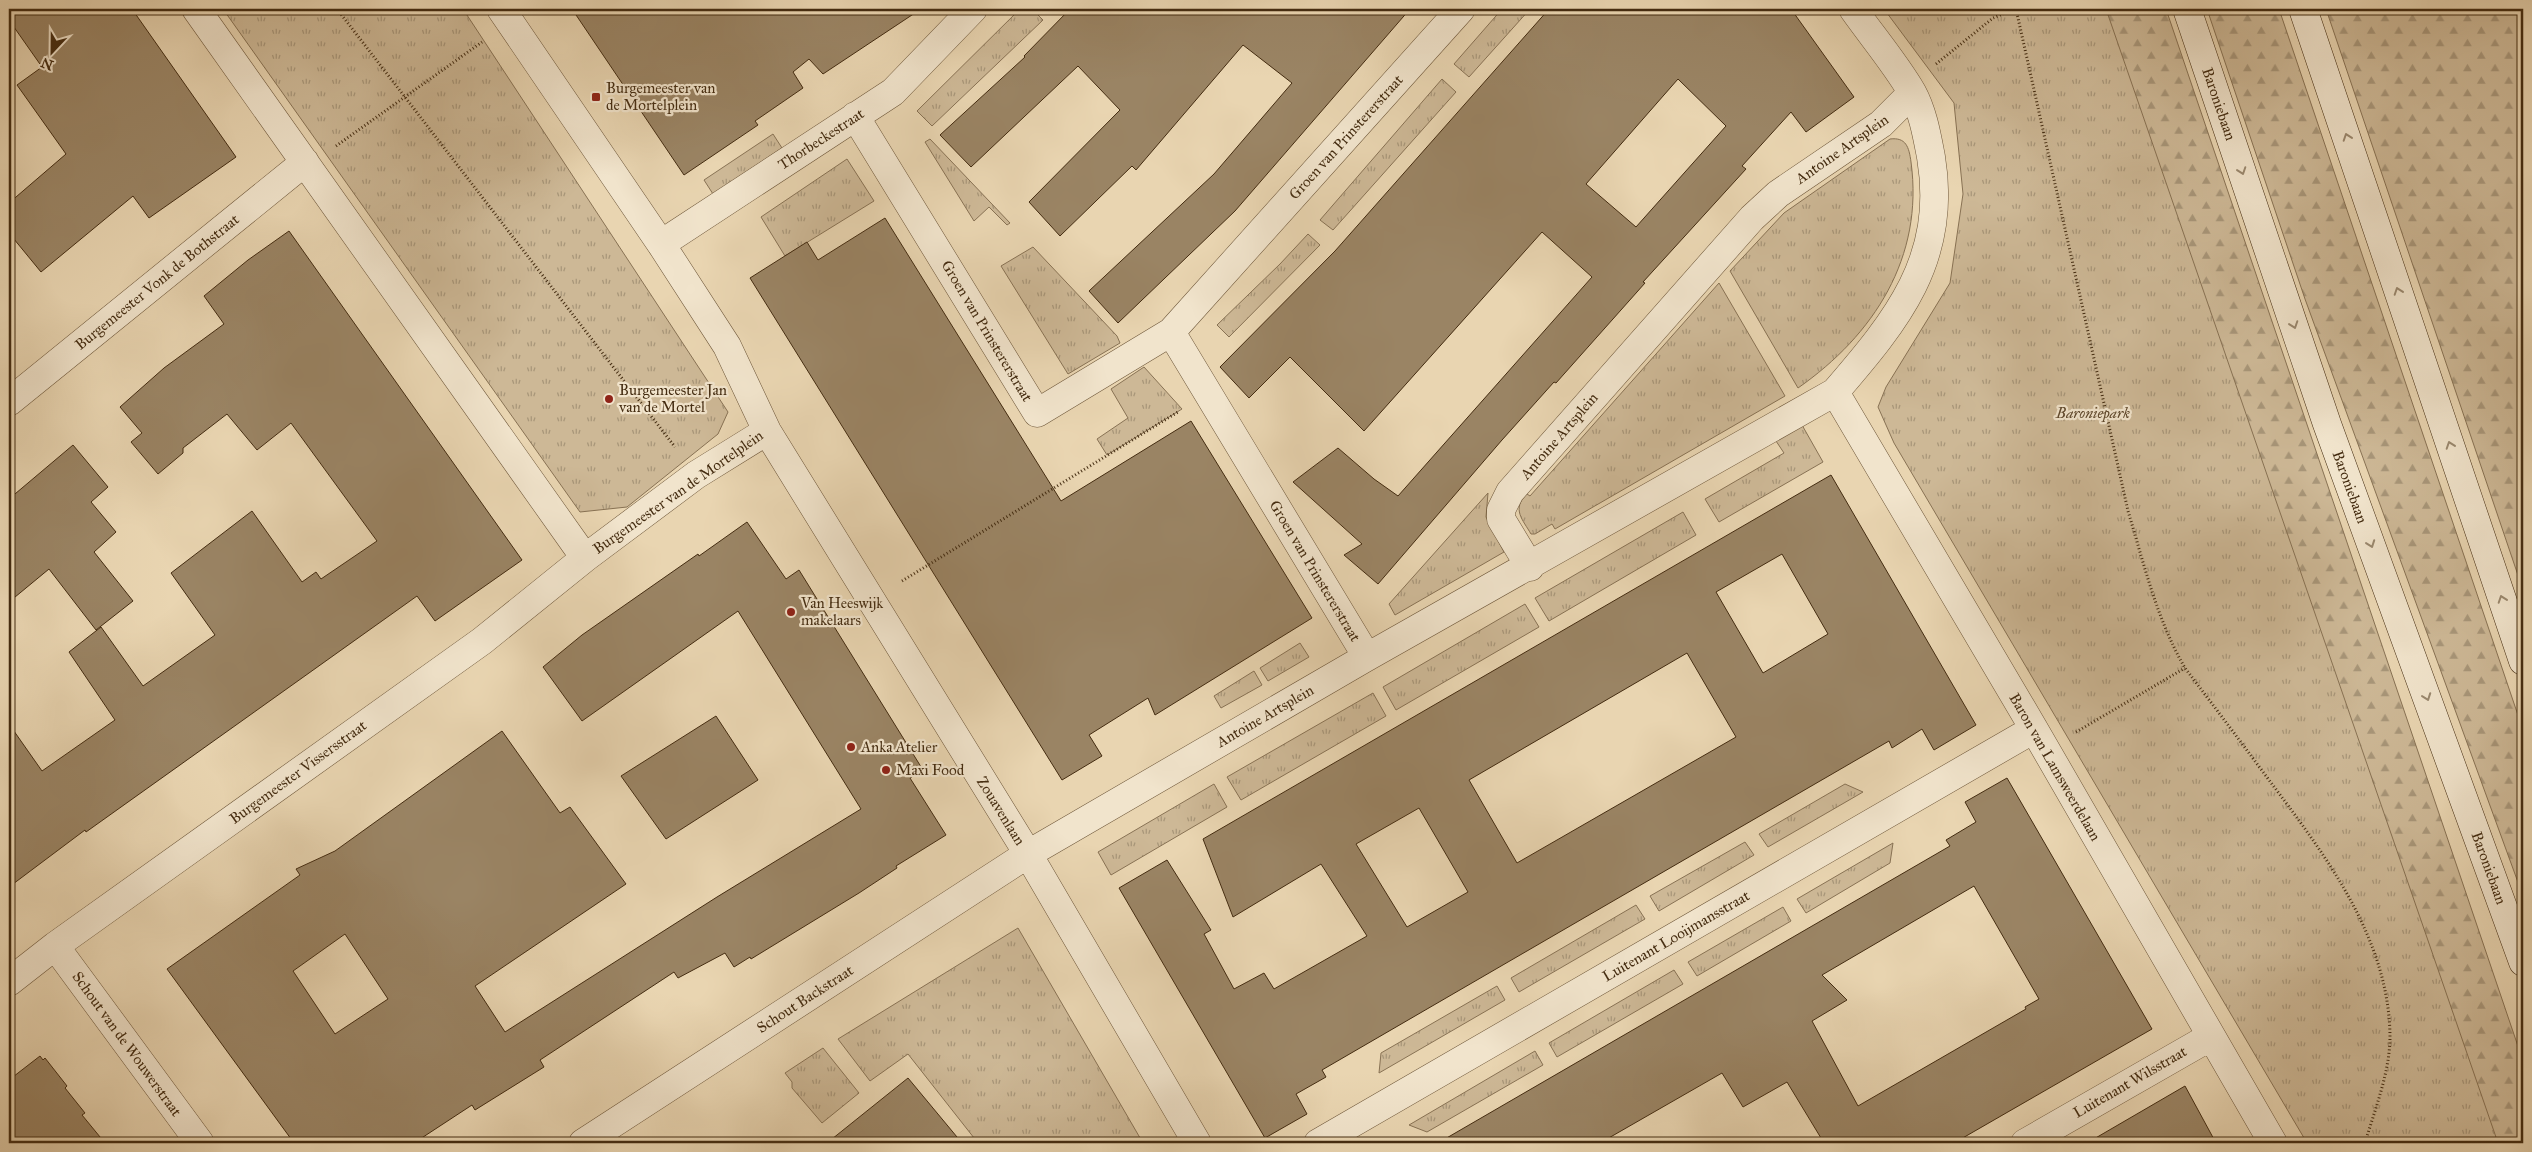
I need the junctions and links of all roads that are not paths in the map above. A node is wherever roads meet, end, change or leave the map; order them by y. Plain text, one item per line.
1 (196, 9) edge
2 (1460, 9) edge
3 (1853, 9) edge
4 (2187, 9) edge
5 (2304, 9) edge
6 (967, 11) edge
7 (506, 15) edge
8 (1912, 93) junction
9 (855, 116) junction
10 (305, 162) junction
11 (661, 244) junction
12 (1171, 332) junction
13 (1835, 392) junction
14 (9, 402) edge
15 (767, 431) junction
16 (585, 558) junction
17 (1530, 567) junction
18 (1367, 657) junction
19 (2523, 662) edge
20 (2039, 740) junction
21 (1028, 854) junction
22 (55, 946) junction
23 (2523, 962) edge
24 (9, 982) edge
25 (2210, 1037) junction
26 (200, 1143) edge
27 (583, 1143) edge
28 (1197, 1143) edge
29 (1318, 1143) edge
30 (2025, 1143) edge
31 (2273, 1143) edge

1 - 10 street, Burgemeester van de Mortelplein
2 - 12 street, Groen van Prinstererstraat
3 - 8 street
4 -> 23 street, Baroniebaan
19 -> 5 street
6 - 9 street, Thorbeckestraat
7 - 11 street, Burgemeester van de Mortelplein
8 - 13 street, Antoine Artsplein
8 - 17 street, Antoine Artsplein
9 - 11 street, Thorbeckestraat
9 - 12 street, Groen van Prinstererstraat
10 - 14 street, Burgemeester Vonk de Bothstraat
10 - 16 street, Burgemeester van de Mortelplein
11 - 15 street, Burgemeester van de Mortelplein
12 - 18 street, Groen van Prinstererstraat
13 - 17 street, Antoine Artsplein
13 - 20 street, Baron van Lamsweerdelaan
15 - 16 street, Burgemeester van de Mortelplein
15 - 21 street, Zouavenlaan
16 - 22 street, Burgemeester Vissersstraat
17 - 18 street, Antoine Artsplein
18 - 21 street, Antoine Artsplein
20 - 25 street, Baron van Lamsweerdelaan
20 - 29 street, Luitenant Looijmansstraat
21 - 27 street, Schout Backstraat
21 - 28 street, Zouavenlaan
22 - 24 street, Burgemeester Vissersstraat
22 - 26 street, Schout van de Wouwerstraat
25 - 30 street, Luitenant Wilsstraat
25 - 31 street, Baron van Lamsweerdelaan

